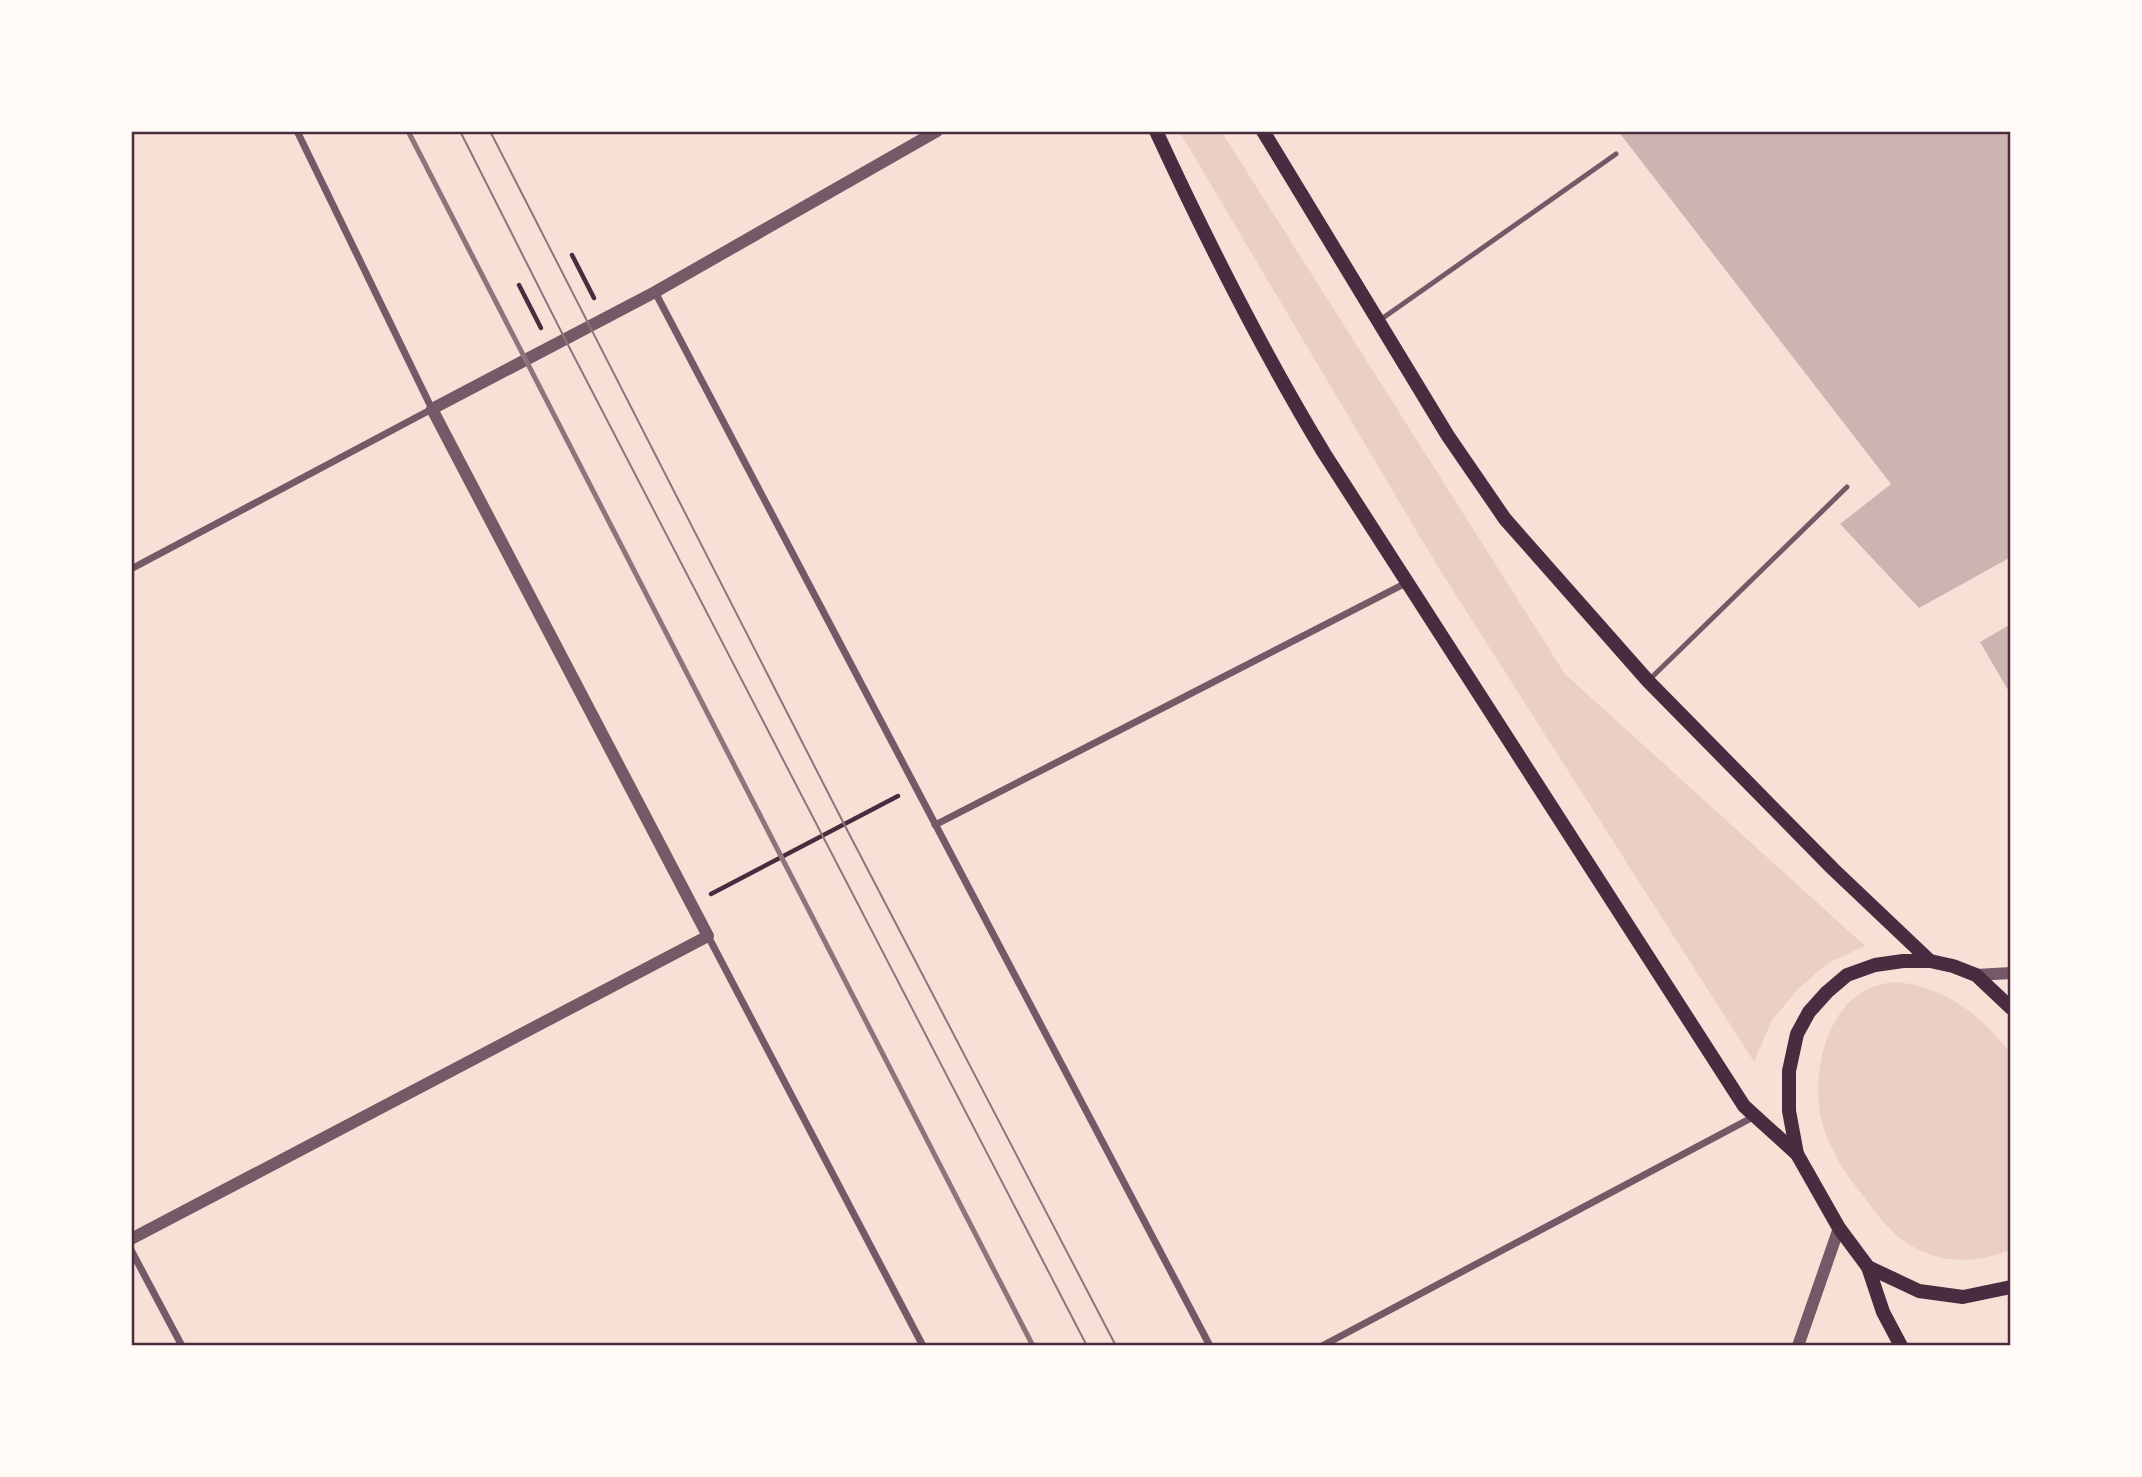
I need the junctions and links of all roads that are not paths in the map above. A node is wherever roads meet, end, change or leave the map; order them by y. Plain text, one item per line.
1 (297, 131) edge
2 (937, 131) edge
3 (1156, 131) edge
4 (1264, 131) edge
5 (1616, 154) dead end
6 (655, 292) junction
7 (1377, 322) junction
8 (432, 409) junction
9 (1847, 487) dead end
10 (131, 569) edge
11 (1406, 583) junction
12 (1648, 681) junction
13 (935, 825) junction
14 (708, 936) junction
15 (1930, 961) junction
16 (2011, 973) edge
17 (1976, 975) junction
18 (2011, 1009) edge
19 (1755, 1116) junction
20 (1797, 1154) junction
21 (1839, 1228) junction
22 (131, 1239) edge
23 (131, 1250) edge
24 (1868, 1267) junction
25 (2011, 1287) edge
26 (182, 1346) edge
27 (923, 1346) edge
28 (1210, 1346) edge
29 (1322, 1346) edge
30 (1798, 1346) edge
31 (1900, 1346) edge

1 - 8 street
2 - 6 street
3 - 11 main road
4 - 7 main road
5 - 7 lane
6 - 8 street
6 - 13 street
7 - 12 main road
8 - 10 street
8 - 14 street
9 - 12 lane
11 - 13 street
11 - 19 main road
12 - 15 main road
13 - 28 street
14 - 22 street
14 - 27 street
15 - 17 main road
15 - 20 main road
16 - 17 street
17 - 18 main road
19 - 20 main road
19 - 29 street
20 - 21 main road
21 - 24 main road
21 - 30 street
23 - 26 street
24 - 25 main road
24 - 31 main road

